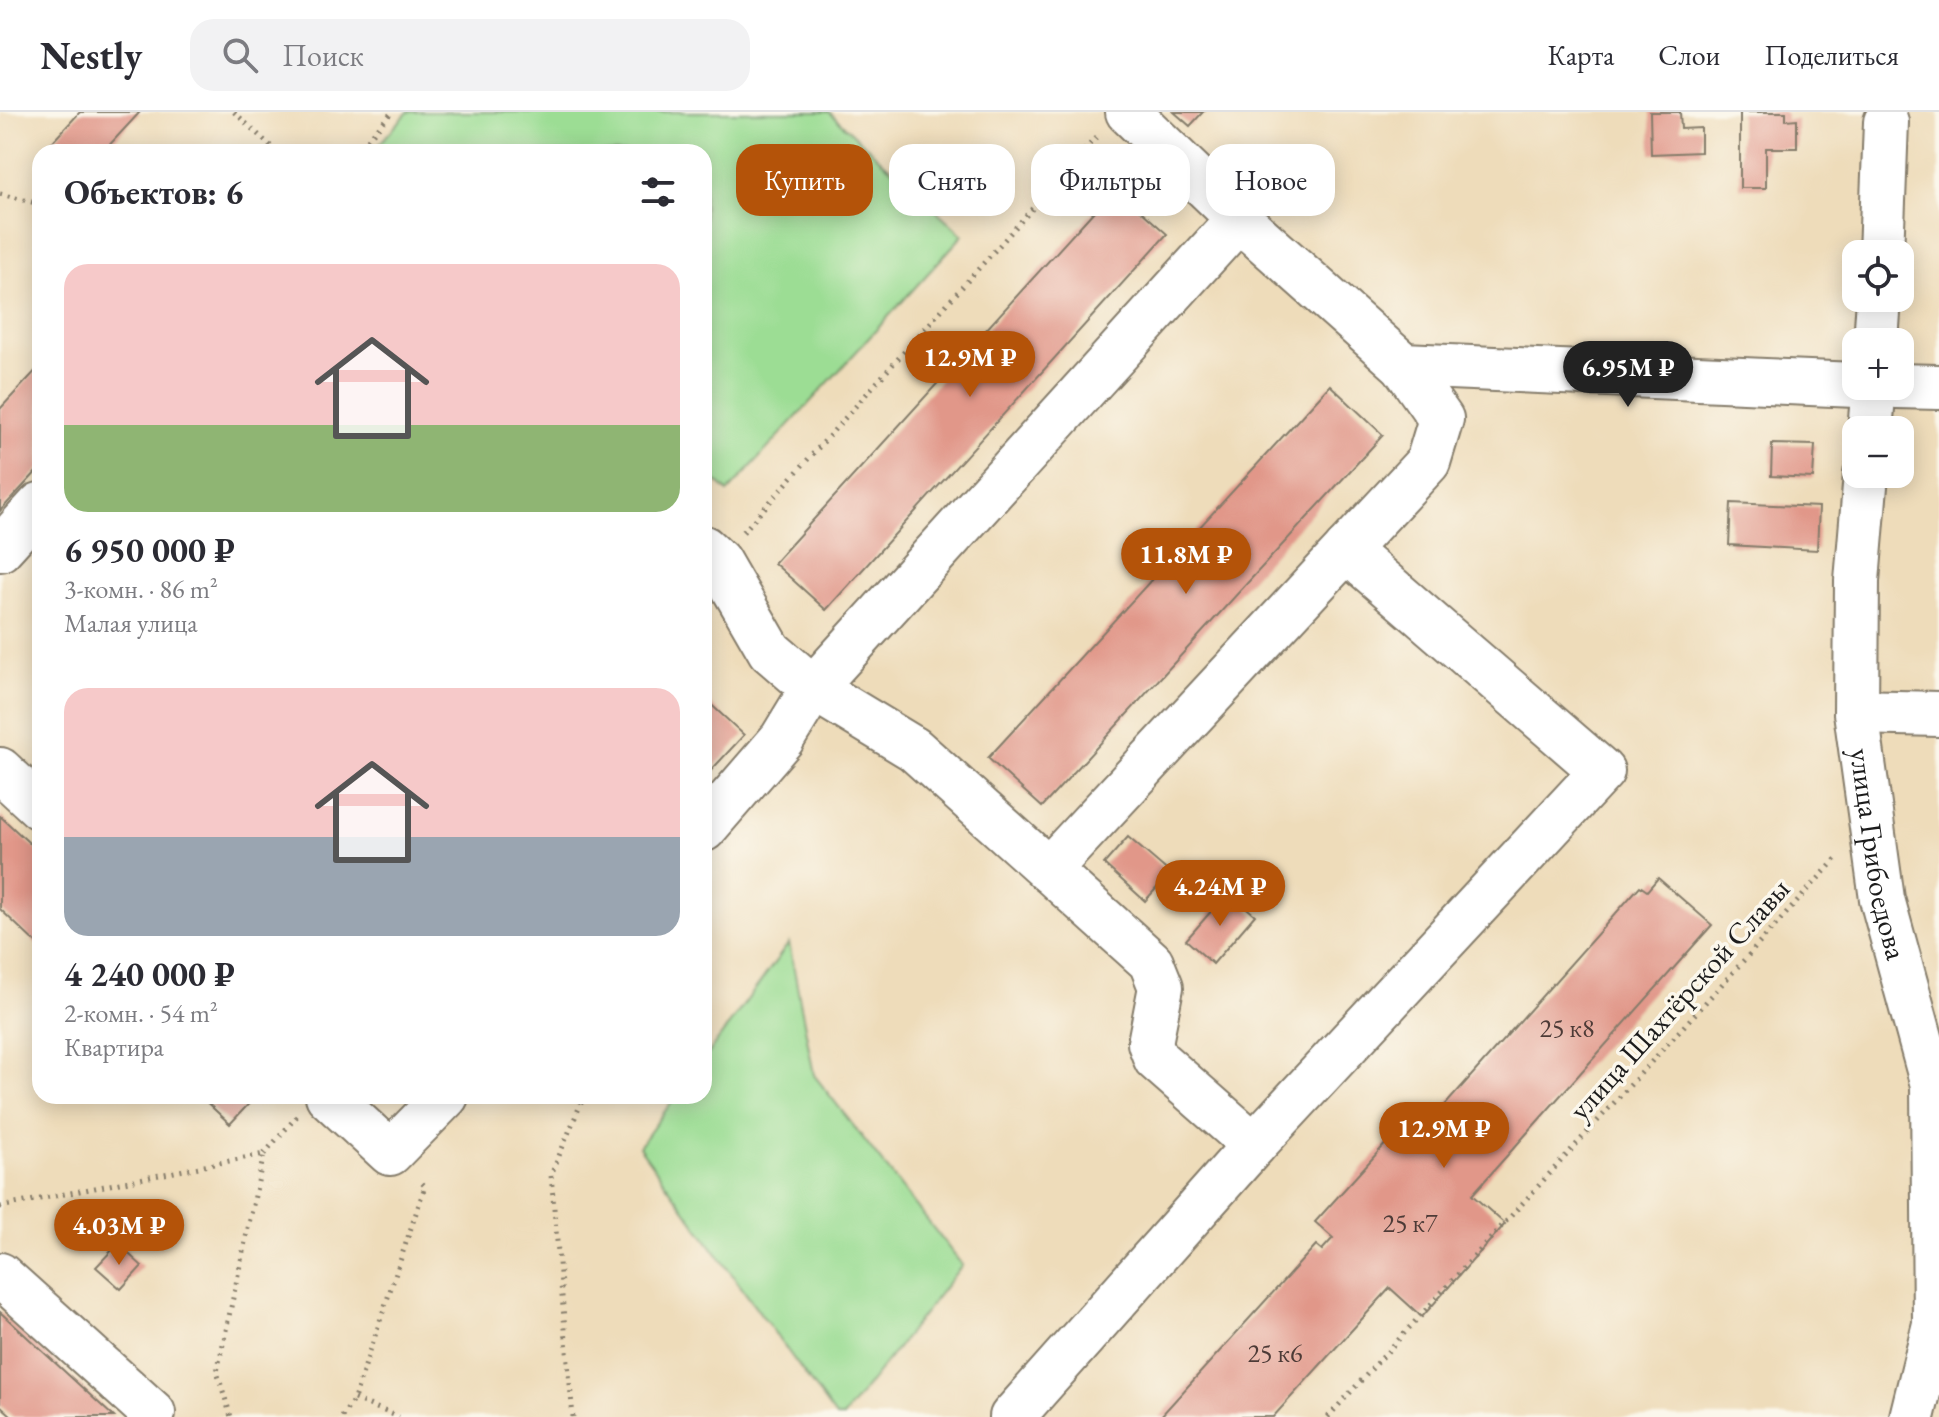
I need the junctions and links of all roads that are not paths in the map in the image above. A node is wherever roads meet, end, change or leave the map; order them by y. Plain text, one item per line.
1 (1888, 115) edge
2 (1118, 118) edge
3 (1239, 219) junction
4 (1882, 240) edge
5 (1403, 365) junction
6 (1842, 384) edge
7 (1914, 386) edge
8 (1939, 387) edge
9 (1865, 488) edge
10 (32, 514) edge
11 (0, 549) edge
12 (1346, 550) junction
13 (712, 556) edge
14 (813, 688) junction
15 (1856, 712) junction
16 (1939, 714) edge
17 (0, 770) edge
18 (32, 800) edge
19 (712, 820) edge
20 (1048, 870) junction
21 (1896, 957) junction
22 (1939, 993) edge
23 (319, 1104) edge
24 (438, 1104) edge
25 (1254, 1145) junction
26 (0, 1275) edge
27 (153, 1413) dead end
28 (1012, 1417) edge
29 (1912, 1417) edge

1 - 4 street
2 - 3 street
3 - 5 street
3 - 14 street
5 - 6 street
5 - 12 street
7 - 8 street
9 - 15 street, улица Грибоедова
10 - 11 street
12 - 20 street
12 - 25 street
13 - 14 street
14 - 19 street
14 - 20 street
15 - 16 street
15 - 21 street, улица Грибоедова
17 - 18 street
20 - 25 street
21 - 22 street
21 - 29 street, улица Грибоедова
23 - 24 street
25 - 28 street
26 - 27 street

